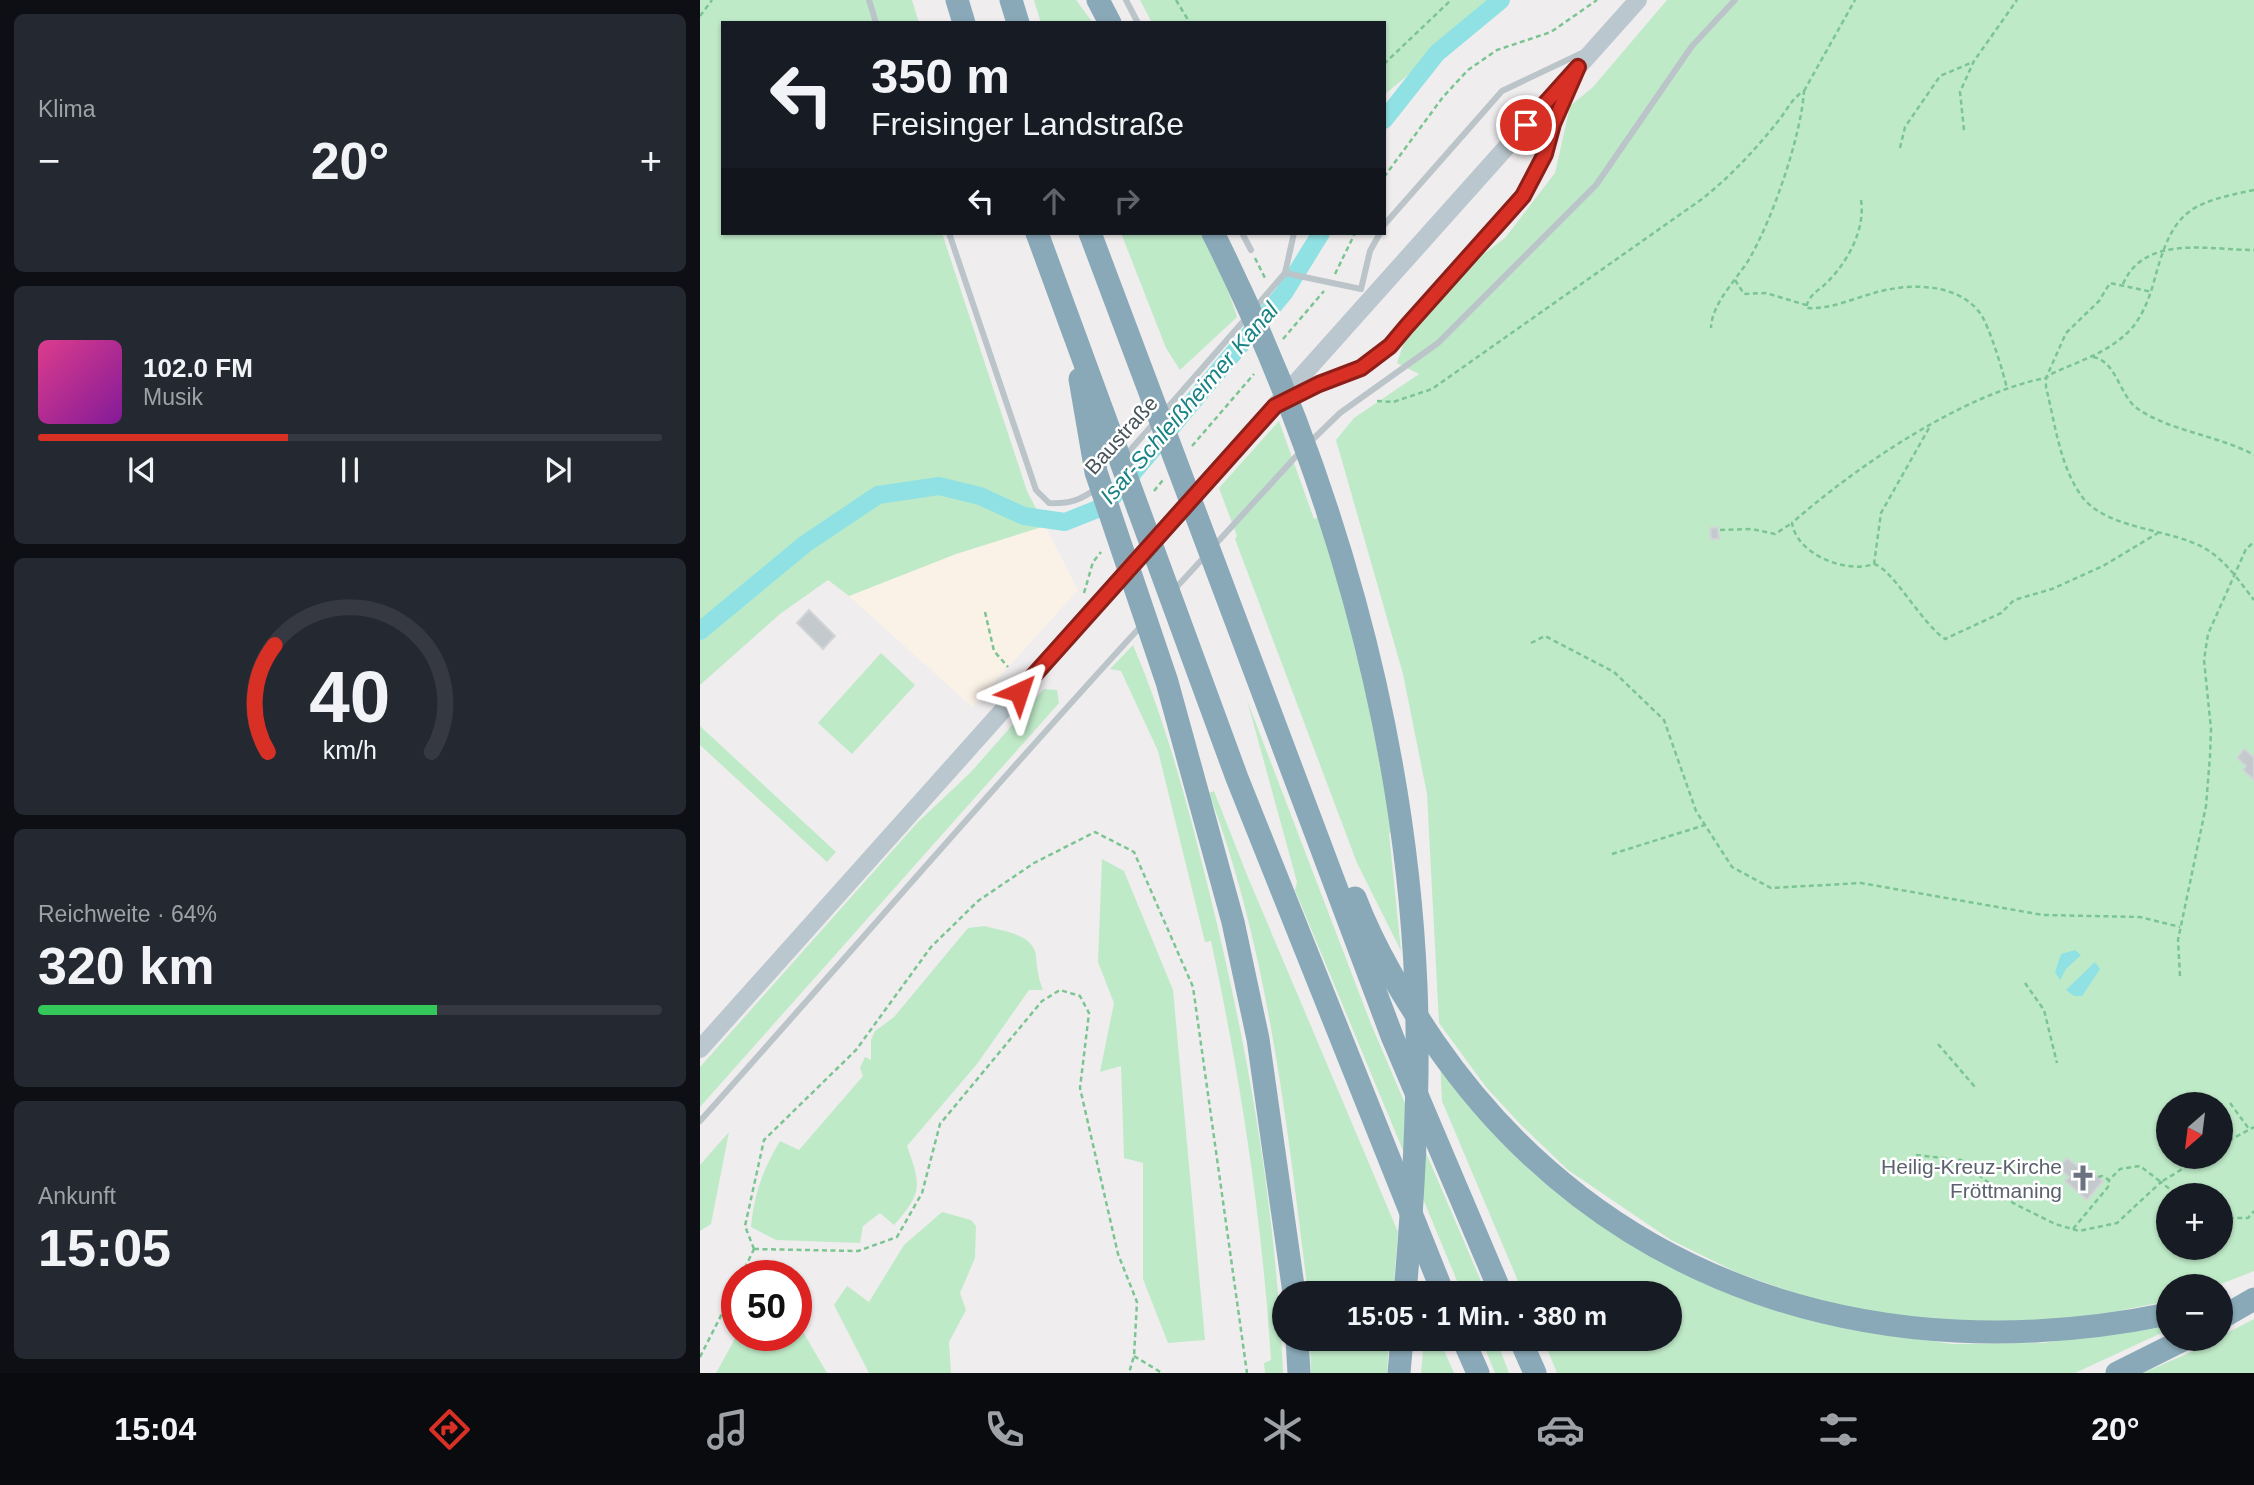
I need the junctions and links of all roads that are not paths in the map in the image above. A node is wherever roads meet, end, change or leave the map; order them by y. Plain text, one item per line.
1 (869, 0) edge
2 (957, 0) edge
3 (1011, 0) edge
4 (1098, 0) edge
5 (1126, 0) edge
6 (1638, 0) edge
7 (1735, 0) edge
8 (875, 21) edge
9 (963, 21) edge
10 (1017, 21) edge
11 (1109, 21) edge
12 (1137, 21) edge
13 (1597, 46) junction
14 (1578, 67) junction
15 (1386, 223) edge
16 (950, 235) edge
17 (1038, 235) edge
18 (1091, 235) edge
19 (1214, 235) edge
20 (1243, 235) edge
21 (1294, 235) edge
22 (1379, 235) edge
23 (1251, 250) road end
24 (1288, 274) junction
25 (1365, 294) junction
26 (1071, 326) junction
27 (1275, 406) junction
28 (1108, 467) junction
29 (1167, 597) dead end
30 (1149, 617) dead end
31 (1302, 802) junction
32 (700, 1049) edge
33 (700, 1121) edge
34 (1292, 1281) edge
35 (1406, 1281) edge
36 (1438, 1281) edge
37 (1496, 1281) edge
38 (2254, 1289) edge
39 (2233, 1295) edge
40 (2254, 1299) edge
41 (2233, 1311) edge
42 (2156, 1316) edge
43 (1298, 1351) edge
44 (1401, 1351) edge
45 (1468, 1351) edge
46 (1525, 1351) edge
47 (2161, 1351) edge
48 (1299, 1373) edge
49 (1399, 1373) edge
50 (1478, 1373) edge
51 (1535, 1373) edge
52 (2117, 1373) edge

1 - 8 lane
2 - 9 highway
3 - 10 highway
4 - 11 highway
5 - 12 lane
6 - 13 main road
7 - 29 lane
13 - 14 main road
13 - 15 lane
14 - 25 main road
14 - 27 lane
16 - 28 lane, Baustraße
17 - 26 highway
18 - 31 highway
19 - 35 highway
20 - 23 lane
21 - 24 lane, Baustraße
22 - 25 lane
24 - 25 lane
24 - 28 lane, Baustraße
25 - 27 main road
26 - 28 highway
26 - 28 highway
27 - 32 main road
28 - 34 highway
28 - 36 highway
30 - 33 lane
31 - 37 highway
31 - 42 highway
38 - 39 highway
40 - 41 highway
43 - 48 highway
44 - 49 highway
45 - 50 highway
46 - 51 highway
47 - 52 highway

